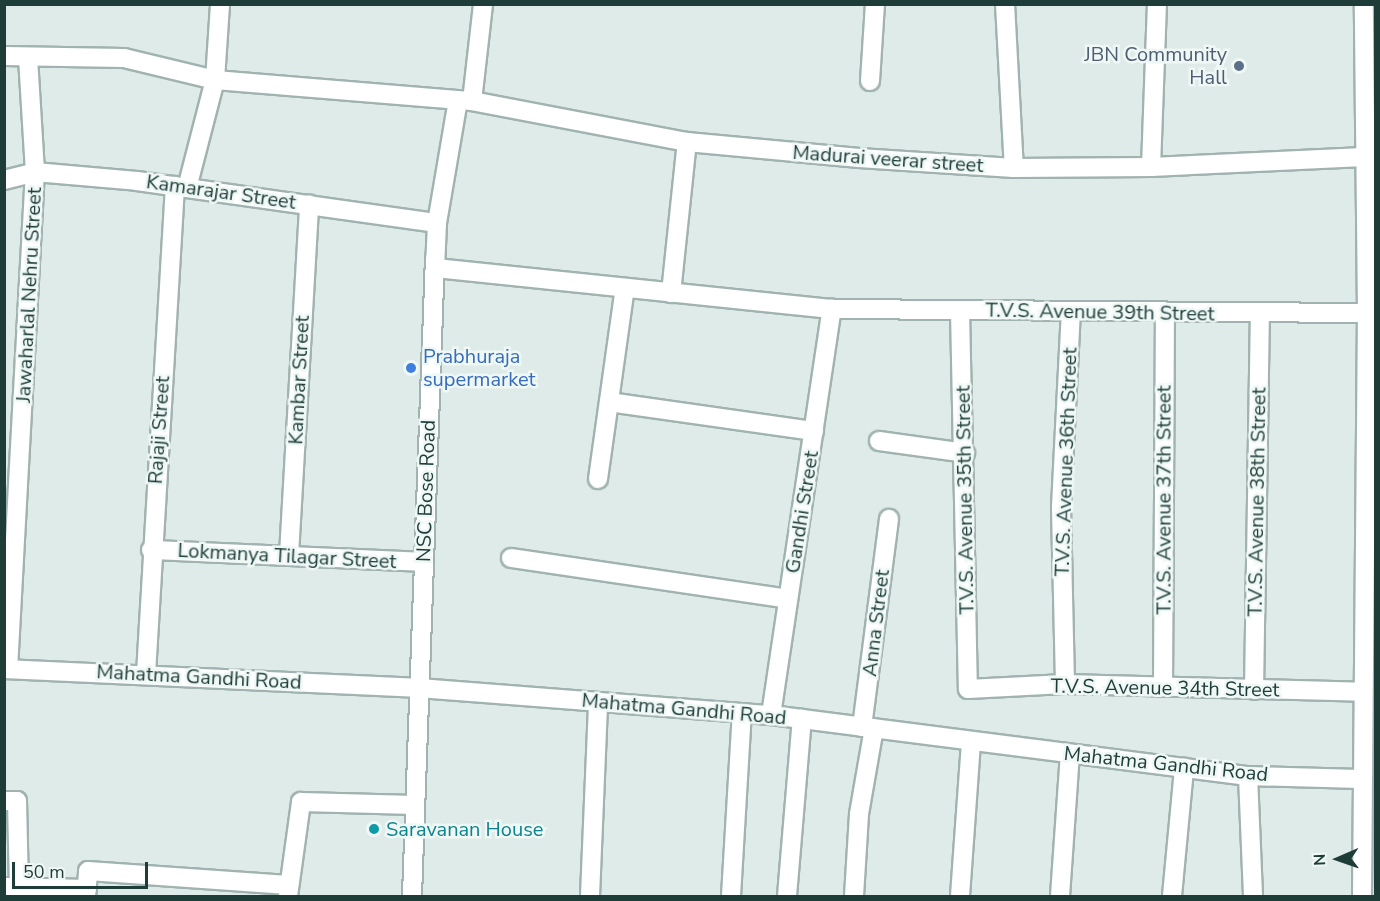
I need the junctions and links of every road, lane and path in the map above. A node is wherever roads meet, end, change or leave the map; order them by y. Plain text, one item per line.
1 (220, 4) edge
2 (483, 4) edge
3 (875, 4) edge
4 (1005, 4) edge
5 (1157, 4) edge
6 (1364, 4) edge
7 (4, 56) edge
8 (28, 57) junction
9 (215, 80) junction
10 (870, 81) dead end
11 (465, 100) junction
12 (687, 142) junction
13 (1364, 157) junction
14 (1151, 167) junction
15 (1014, 168) junction
16 (35, 172) junction
17 (4, 180) edge
18 (181, 187) junction
19 (309, 205) junction
20 (437, 223) junction
21 (625, 288) junction
22 (671, 293) junction
23 (832, 309) junction
24 (960, 311) junction
25 (1071, 312) junction
26 (1166, 313) junction
27 (1367, 313) junction
28 (1260, 314) junction
29 (1371, 353) edge
30 (609, 402) junction
31 (814, 431) junction
32 (879, 441) dead end
33 (965, 453) junction
34 (598, 479) dead end
35 (1371, 488) edge
36 (889, 519) dead end
37 (10, 543) edge
38 (151, 550) junction
39 (289, 555) junction
40 (511, 558) dead end
41 (423, 562) junction
42 (788, 599) junction
43 (6, 669) edge
44 (146, 674) junction
45 (1065, 684) junction
46 (1163, 687) junction
47 (418, 688) junction
48 (968, 689) joint
49 (1254, 690) junction
50 (1362, 692) junction
51 (598, 702) junction
52 (742, 713) junction
53 (771, 716) junction
54 (802, 719) junction
55 (868, 728) junction
56 (971, 741) junction
57 (1070, 754) junction
58 (1184, 768) junction
59 (1248, 776) junction
60 (1360, 780) junction
61 (4, 801) edge
62 (415, 805) junction
63 (12, 888) edge
64 (288, 891) edge
65 (87, 893) edge
66 (412, 897) edge
67 (590, 897) edge
68 (731, 897) edge
69 (787, 897) edge
70 (854, 897) edge
71 (960, 897) edge
72 (1060, 897) edge
73 (1172, 897) edge
74 (1253, 897) edge
75 (1362, 897) edge

1 - 9 street, Rajaji Street
2 - 11 street
3 - 10 street
4 - 15 street
5 - 14 street
6 - 13 street
7 - 8 street, Madurai veerar street
8 - 9 street, Madurai veerar street
8 - 16 street, Jawaharlal Nehru Street
9 - 11 street, Madurai veerar street
9 - 18 street, Rajaji Street
11 - 12 street, Madurai veerar street
11 - 20 street
12 - 15 street, Madurai veerar street
12 - 22 street
13 - 14 street, Madurai veerar street
13 - 27 street
14 - 15 street, Madurai veerar street
16 - 17 street, Kamarajar Street
16 - 18 street, Kamarajar Street
16 - 37 street, Jawaharlal Nehru Street
18 - 19 street, Kamarajar Street
18 - 38 street, Rajaji Street
19 - 20 street, Kamarajar Street
19 - 39 street, Kambar Street
20 - 21 street, T.V.S. Avenue 39th Street
20 - 41 street, NSC Bose Road
21 - 22 street, T.V.S. Avenue 39th Street
21 - 30 street
22 - 23 street, T.V.S. Avenue 39th Street
23 - 24 street, T.V.S. Avenue 39th Street
23 - 31 street, Gandhi Street
24 - 25 street, T.V.S. Avenue 39th Street
24 - 33 street, T.V.S. Avenue 35th Street
25 - 26 street, T.V.S. Avenue 39th Street
25 - 45 street, T.V.S. Avenue 36th Street
26 - 28 street, T.V.S. Avenue 39th Street
26 - 46 street, T.V.S. Avenue 37th Street
27 - 28 street, T.V.S. Avenue 39th Street
27 - 29 street
28 - 49 street, T.V.S. Avenue 38th Street
29 - 35 street
30 - 31 street
30 - 34 street
31 - 42 street, Gandhi Street
32 - 33 street
33 - 48 street, T.V.S. Avenue 35th Street
35 - 50 street
36 - 55 street, Anna Street
37 - 43 street, Jawaharlal Nehru Street
38 - 39 street, Lokmanya Tilagar Street
38 - 44 street, Rajaji Street
39 - 41 street, Lokmanya Tilagar Street
40 - 42 street
41 - 47 street, NSC Bose Road
42 - 53 street, Gandhi Street
43 - 44 street, Mahatma Gandhi Road
44 - 47 street, Mahatma Gandhi Road
45 - 46 street, T.V.S. Avenue 34th Street
45 - 48 street, T.V.S. Avenue 34th Street
46 - 49 street, T.V.S. Avenue 34th Street
47 - 51 street, Mahatma Gandhi Road
47 - 62 street, NSC Bose Road
49 - 50 street, T.V.S. Avenue 34th Street
50 - 60 street
51 - 52 street, Mahatma Gandhi Road
51 - 67 street
52 - 53 street, Mahatma Gandhi Road
52 - 68 street
53 - 54 street, Mahatma Gandhi Road
54 - 55 street, Mahatma Gandhi Road
54 - 69 street
55 - 56 street, Mahatma Gandhi Road
55 - 70 street, Anna Street
56 - 57 street, Mahatma Gandhi Road
56 - 71 street
57 - 58 street, Mahatma Gandhi Road
57 - 72 street
58 - 59 street, Mahatma Gandhi Road
58 - 73 street
59 - 60 street, Mahatma Gandhi Road
59 - 74 street
60 - 75 street
61 - 63 street
62 - 64 street
62 - 66 street, NSC Bose Road
63 - 65 street
64 - 65 street

